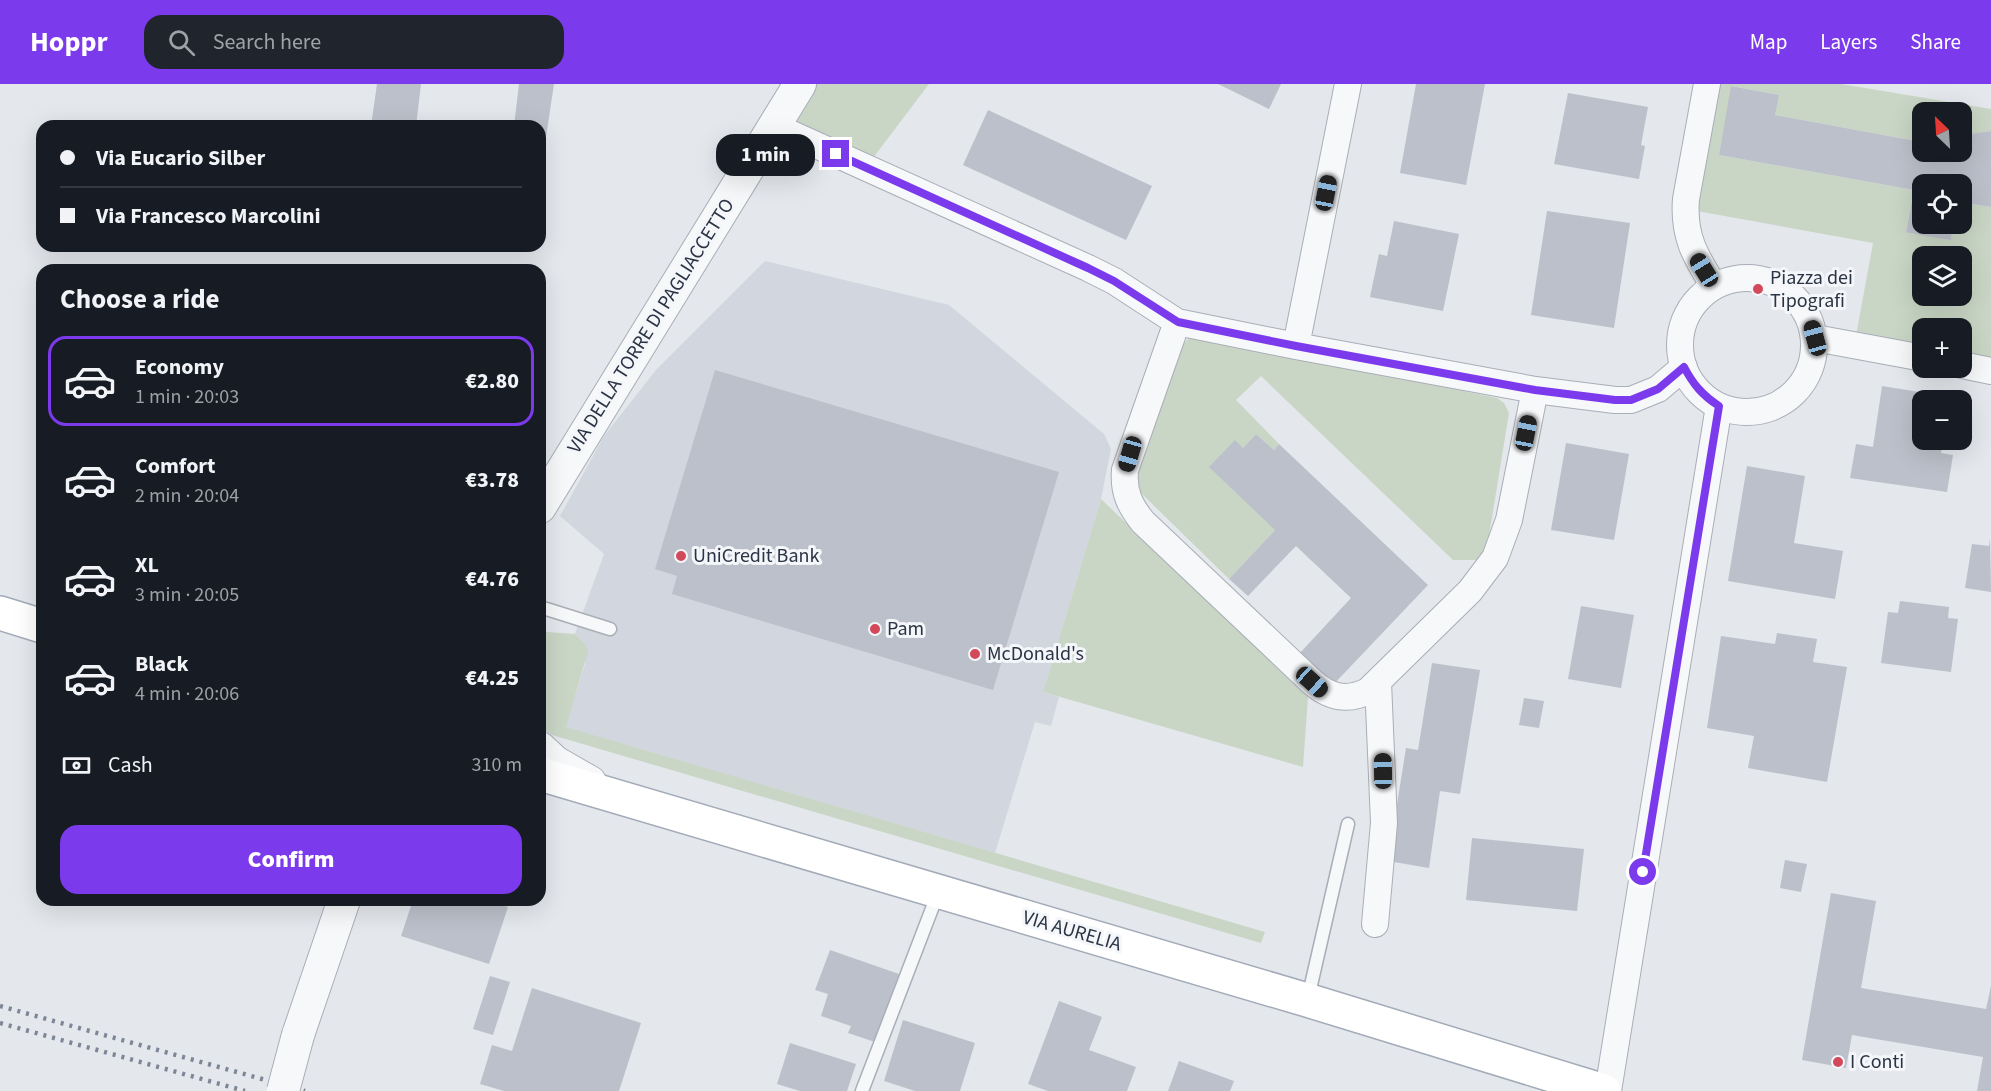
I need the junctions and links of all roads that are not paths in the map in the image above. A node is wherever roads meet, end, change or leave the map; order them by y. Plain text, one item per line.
1 (800, 84) edge
2 (1348, 84) edge
3 (1707, 84) edge
4 (774, 126) junction
5 (1714, 286) junction
6 (1178, 322) junction
7 (1815, 338) junction
8 (1296, 346) junction
9 (1912, 356) edge
10 (1684, 367) junction
11 (1972, 367) edge
12 (1991, 371) edge
13 (1535, 390) junction
14 (1719, 406) junction
15 (546, 497) edge
16 (546, 609) edge
17 (0, 614) edge
18 (36, 624) edge
19 (610, 629) dead end
20 (1378, 682) junction
21 (546, 754) edge
22 (546, 776) edge
23 (626, 799) junction
24 (1348, 824) dead end
25 (939, 892) junction
26 (342, 906) edge
27 (1375, 924) dead end
28 (1307, 1000) junction
29 (283, 1091) edge
30 (862, 1091) edge
31 (1606, 1091) edge

1 - 4 street, VIA DELLA TORRE DI PAGLIACCETTO
2 - 8 street
3 - 5 street
4 - 6 street
4 - 15 street, VIA DELLA TORRE DI PAGLIACCETTO
5 - 7 street
5 - 10 street
6 - 8 street
6 - 20 street
7 - 9 street
7 - 14 street
8 - 13 street
10 - 13 street
10 - 14 street
11 - 12 street
13 - 20 street
14 - 31 street
16 - 19 lane
17 - 18 main road
20 - 27 street
21 - 23 street
22 - 23 main road, VIA AURELIA
23 - 25 main road, VIA AURELIA
24 - 28 lane
25 - 28 main road, VIA AURELIA
25 - 30 lane
26 - 29 street, bridge
28 - 31 main road, VIA AURELIA

